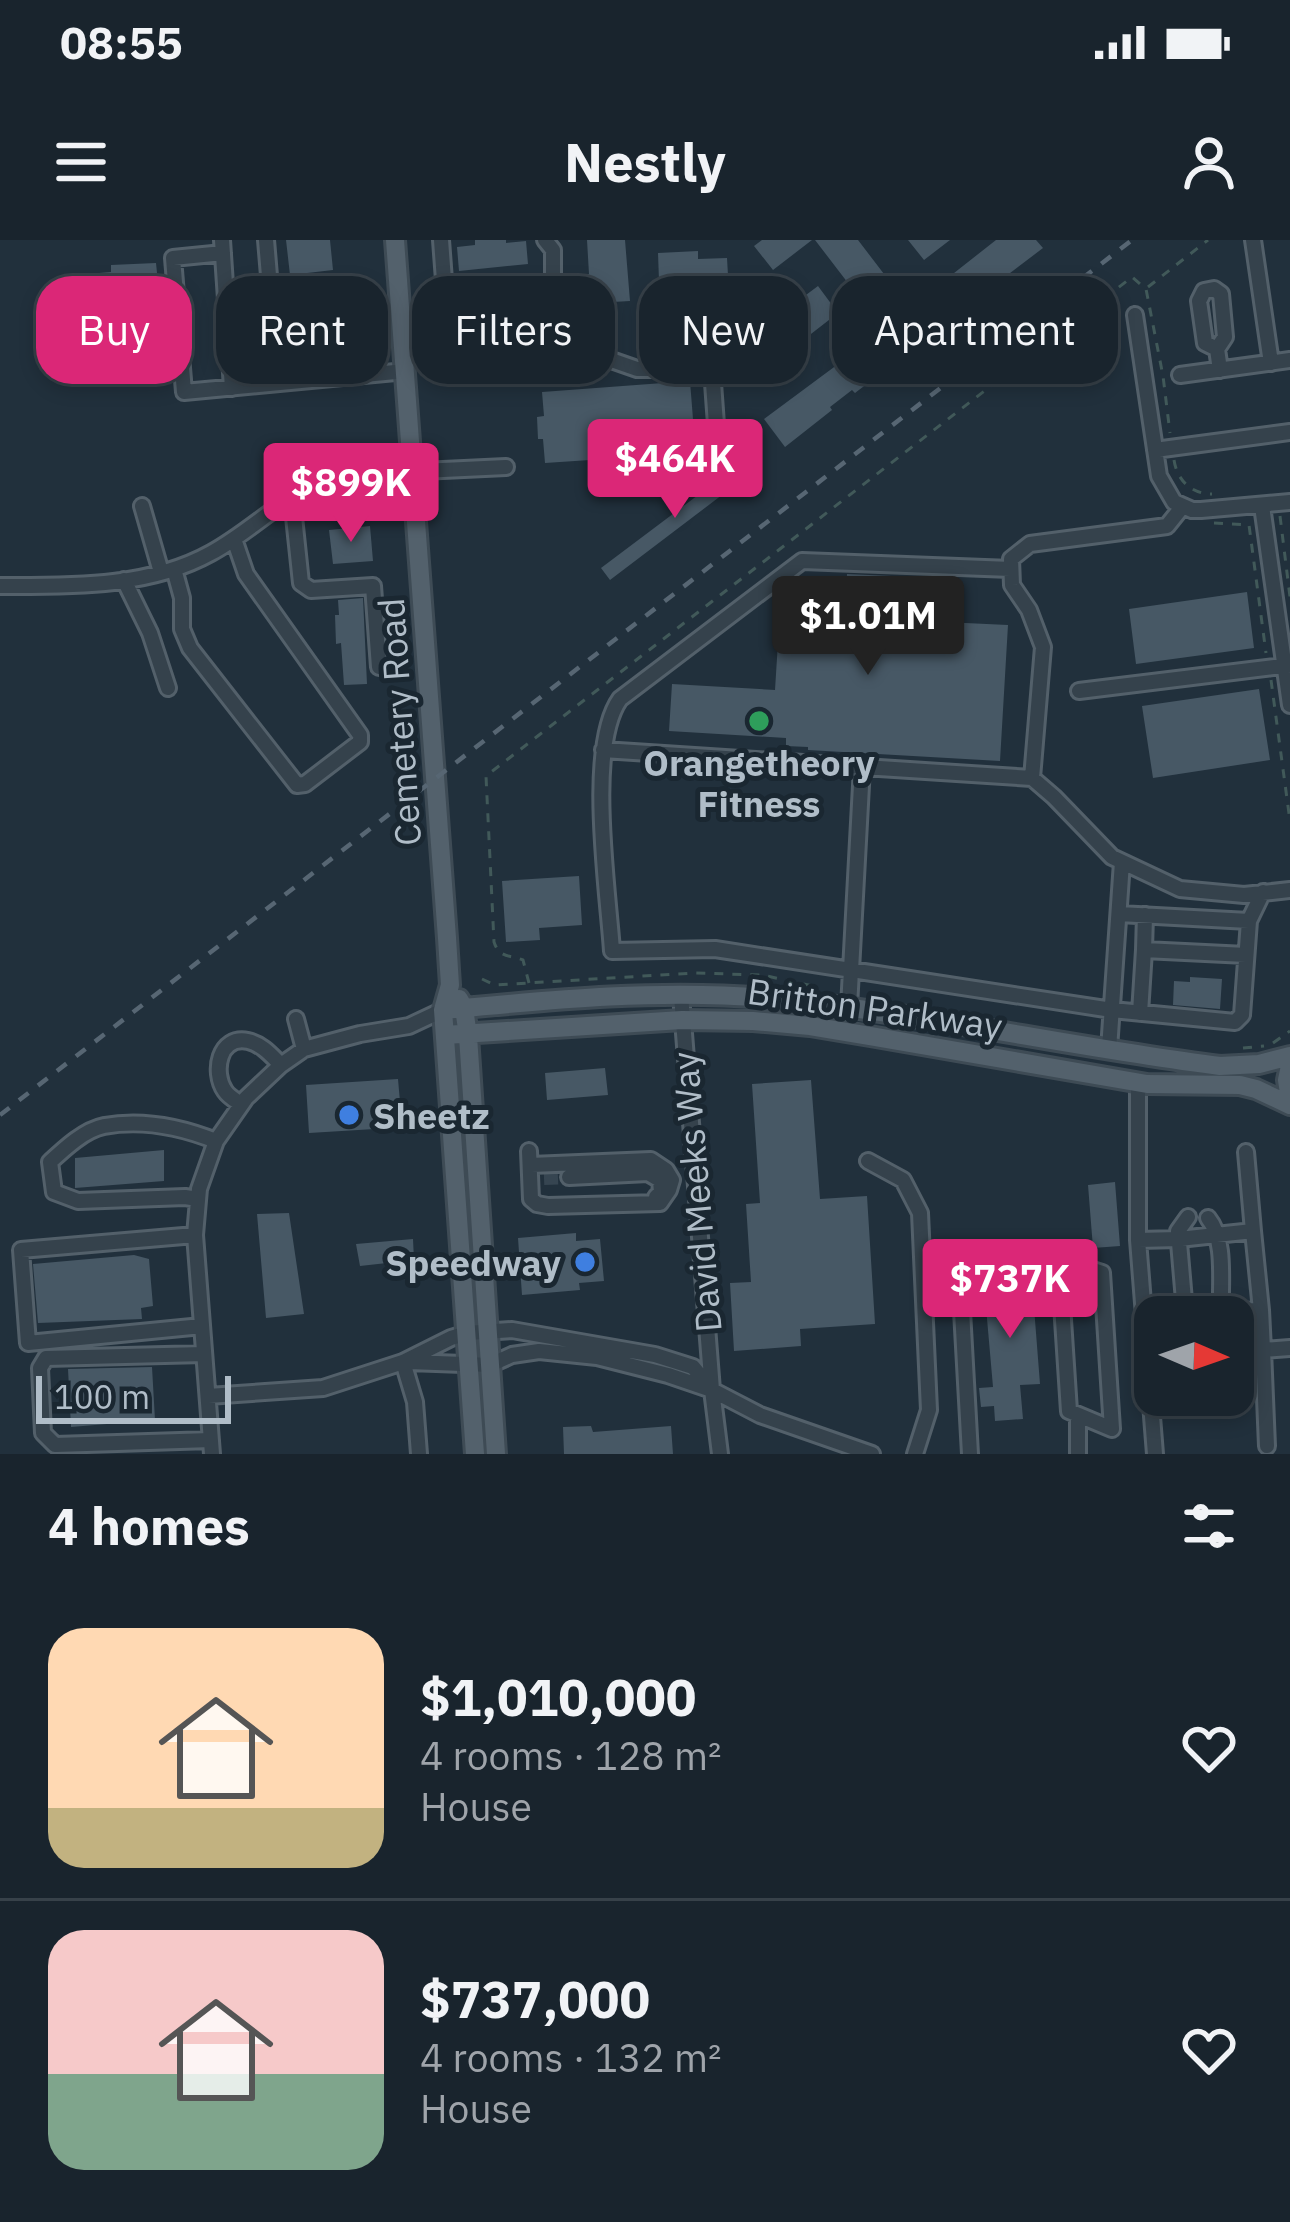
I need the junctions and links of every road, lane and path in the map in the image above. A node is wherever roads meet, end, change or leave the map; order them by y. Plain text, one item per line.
1 (266, 240) edge
2 (395, 240) edge
3 (441, 240) edge
4 (545, 240) edge
5 (1208, 240) edge
6 (1252, 240) edge
7 (222, 247) edge
8 (269, 276) edge
9 (444, 276) edge
10 (553, 276) edge
11 (1135, 315) dead end
12 (403, 342) junction
13 (412, 342) edge
14 (1217, 349) dead end
15 (1290, 360) edge
16 (615, 361) edge
17 (1271, 363) junction
18 (1220, 370) junction
19 (406, 371) junction
20 (388, 373) edge
21 (1180, 375) dead end
22 (269, 384) edge
23 (232, 388) junction
24 (1290, 433) edge
25 (1172, 448) junction
26 (1155, 450) junction
27 (719, 466) dead end
28 (506, 467) dead end
29 (413, 470) junction
30 (358, 472) junction
31 (1217, 494) dead end
32 (292, 499) junction
33 (1290, 502) edge
34 (361, 504) dead end
35 (142, 506) dead end
36 (1183, 506) junction
37 (1262, 506) junction
38 (1280, 516) dead end
39 (1217, 523) dead end
40 (234, 539) junction
41 (1012, 569) junction
42 (168, 570) junction
43 (124, 580) junction
44 (0, 586) edge
45 (1290, 597) edge
46 (1281, 666) edge
47 (379, 667) dead end
48 (168, 688) dead end
49 (1079, 692) dead end
50 (1290, 705) edge
51 (603, 750) junction
52 (862, 767) junction
53 (1032, 778) junction
54 (1290, 821) edge
55 (1122, 862) junction
56 (1290, 890) edge
57 (1198, 891) junction
58 (1263, 892) junction
59 (1119, 914) junction
60 (1145, 915) junction
61 (1196, 918) junction
62 (1249, 921) junction
63 (1144, 950) junction
64 (1246, 956) junction
65 (851, 969) junction
66 (450, 985) junction
67 (681, 995) junction
68 (849, 1007) junction
69 (464, 1008) junction
70 (443, 1010) junction
71 (1112, 1010) junction
72 (1141, 1013) junction
73 (296, 1018) dead end
74 (682, 1020) junction
75 (409, 1025) junction
76 (445, 1035) junction
77 (468, 1036) junction
78 (1109, 1048) junction
79 (304, 1049) junction
80 (1290, 1057) edge
81 (281, 1065) junction
82 (1290, 1066) edge
83 (1138, 1083) junction
84 (1290, 1102) edge
85 (241, 1104) junction
86 (216, 1141) junction
87 (1246, 1152) dead end
88 (868, 1161) dead end
89 (569, 1177) tunnel mouth
90 (695, 1177) junction
91 (671, 1180) junction
92 (198, 1199) junction
93 (629, 1204) junction
94 (1189, 1217) dead end
95 (1208, 1217) dead end
96 (1253, 1231) junction
97 (195, 1235) junction
98 (1217, 1235) junction
99 (1179, 1239) junction
100 (1138, 1240) junction
101 (1059, 1259) junction
102 (1144, 1296) edge
103 (1184, 1296) edge
104 (1220, 1296) edge
105 (1254, 1310) edge
106 (1262, 1310) junction
107 (202, 1326) junction
108 (489, 1330) junction
109 (467, 1333) junction
110 (1290, 1348) edge
111 (1263, 1350) junction
112 (1254, 1351) edge
113 (204, 1354) junction
114 (404, 1362) junction
115 (490, 1365) junction
116 (468, 1366) junction
117 (712, 1390) junction
118 (208, 1396) junction
119 (1078, 1415) junction
120 (1154, 1416) edge
121 (1267, 1446) dead end
122 (211, 1447) edge
123 (840, 1449) edge
124 (418, 1454) edge
125 (475, 1454) edge
126 (496, 1454) edge
127 (720, 1454) edge
128 (872, 1454) edge
129 (915, 1454) edge
130 (970, 1454) edge
131 (1078, 1454) edge
132 (1155, 1454) edge

1 - 8 street
2 - 12 main road, Cemetery Road
3 - 9 street
4 - 10 street
5 - 25 path
6 - 17 street
7 - 23 street
7 - 23 street
11 - 26 street
12 - 13 street
12 - 19 main road, Cemetery Road
14 - 18 street
15 - 17 street
16 - 27 street
17 - 18 street
18 - 21 street
19 - 20 street
19 - 29 main road, Cemetery Road
22 - 23 street
24 - 25 street
25 - 26 street
25 - 31 path
26 - 36 street
28 - 29 street
29 - 30 street
29 - 66 main road, Cemetery Road
30 - 32 street
30 - 34 street
32 - 40 street
32 - 47 street
33 - 37 street
35 - 42 street
36 - 37 street
36 - 41 street
37 - 46 street
38 - 45 path
39 - 46 path
40 - 42 street
40 - 42 street
41 - 51 street
41 - 53 street
42 - 43 street
43 - 44 street
43 - 48 street
46 - 49 street
46 - 50 street
46 - 54 path
51 - 52 street
51 - 65 street
52 - 53 street
52 - 65 street
53 - 55 street
55 - 57 street
55 - 59 street
56 - 58 street
57 - 58 street
57 - 61 street
58 - 62 street
59 - 60 street
59 - 71 street
60 - 61 street
60 - 63 street
61 - 62 street
62 - 64 street
63 - 64 street
63 - 72 street
64 - 72 street
65 - 68 street
65 - 71 street
66 - 69 main road, Cemetery Road
66 - 70 main road, Cemetery Road
67 - 68 main road, Britton Parkway
67 - 69 main road, Britton Parkway
67 - 74 street, David Meeks Way
68 - 78 main road, Britton Parkway
69 - 70 main road, Britton Parkway
69 - 77 main road, Cemetery Road
70 - 75 street
70 - 76 main road, Cemetery Road
71 - 72 street
71 - 78 street
73 - 79 street
74 - 77 main road, Britton Parkway
74 - 83 main road, Britton Parkway
74 - 90 street, David Meeks Way
75 - 76 street
75 - 79 street
76 - 77 main road, Britton Parkway
76 - 109 main road, Cemetery Road
77 - 108 main road, Cemetery Road
78 - 80 main road, Britton Parkway
79 - 81 street
81 - 85 street
81 - 85 street
82 - 84 main road
83 - 84 main road, Britton Parkway
83 - 100 street
85 - 86 street
86 - 92 street
86 - 92 street
87 - 96 street
88 - 129 street
89 - 93 street
90 - 91 street
90 - 117 street, David Meeks Way
91 - 93 street
91 - 93 street
92 - 97 street
94 - 99 street
95 - 98 street
96 - 98 street
96 - 106 street
97 - 107 street
97 - 107 street
98 - 99 street
98 - 104 street
99 - 100 street
99 - 103 street
100 - 102 street
101 - 119 street
101 - 119 street
101 - 130 street
105 - 106 street
106 - 111 street
107 - 113 street
108 - 109 street
108 - 115 main road, Cemetery Road
108 - 117 street
109 - 114 street
109 - 116 main road, Cemetery Road
110 - 111 street
111 - 112 street
111 - 121 street
113 - 118 street
113 - 122 street
114 - 116 street
114 - 118 street
114 - 124 street
115 - 116 street
115 - 117 street
115 - 126 main road, Cemetery Road
116 - 125 main road, Cemetery Road
117 - 123 street
117 - 127 street, David Meeks Way
118 - 122 street
119 - 131 street
120 - 132 street
123 - 128 street

